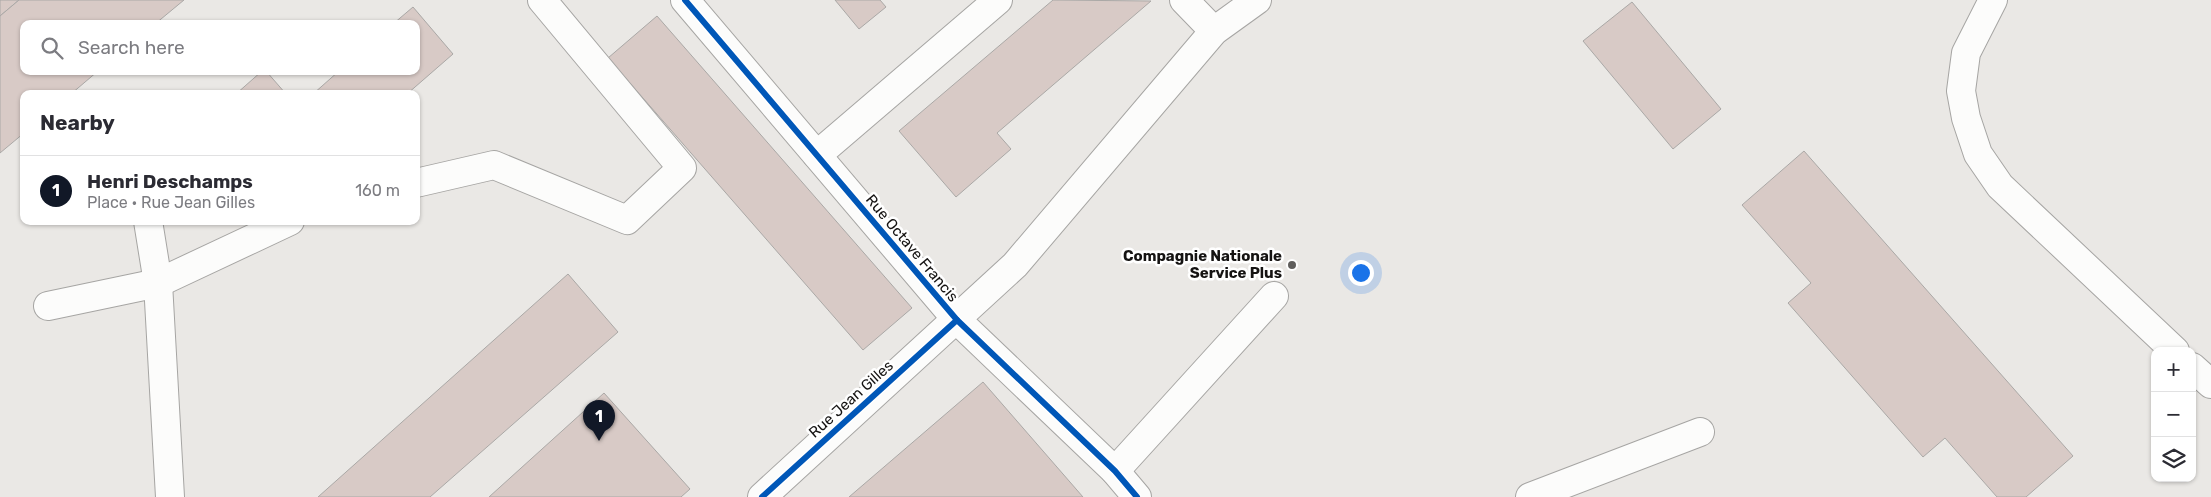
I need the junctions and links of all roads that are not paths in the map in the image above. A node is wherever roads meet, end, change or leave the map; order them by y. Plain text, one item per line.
1 (542, 0) edge
2 (685, 0) edge
3 (998, 0) edge
4 (1184, 0) edge
5 (1256, 0) edge
6 (1993, 0) edge
7 (1214, 31) junction
8 (816, 155) junction
9 (420, 182) edge
10 (149, 225) edge
11 (281, 225) edge
12 (158, 283) junction
13 (1274, 296) dead end
14 (48, 306) dead end
15 (957, 320) junction
16 (2170, 347) edge
17 (2196, 371) edge
18 (2211, 384) edge
19 (1700, 432) dead end
20 (1115, 471) junction
21 (170, 497) edge
22 (762, 497) edge
23 (1137, 497) edge
24 (1530, 497) edge

1 - 9 street
2 - 8 street, Rue Octave Francis
3 - 8 street
4 - 7 street
5 - 7 street, Rue Jean Gilles
6 - 16 street
7 - 15 street, Rue Jean Gilles
8 - 15 street, Rue Octave Francis
10 - 12 street
11 - 12 street
12 - 14 street
12 - 21 street
13 - 20 street
15 - 20 street, Rue Octave Francis
15 - 22 street, Rue Jean Gilles
17 - 18 street
19 - 24 street
20 - 23 street, Rue Octave Francis

